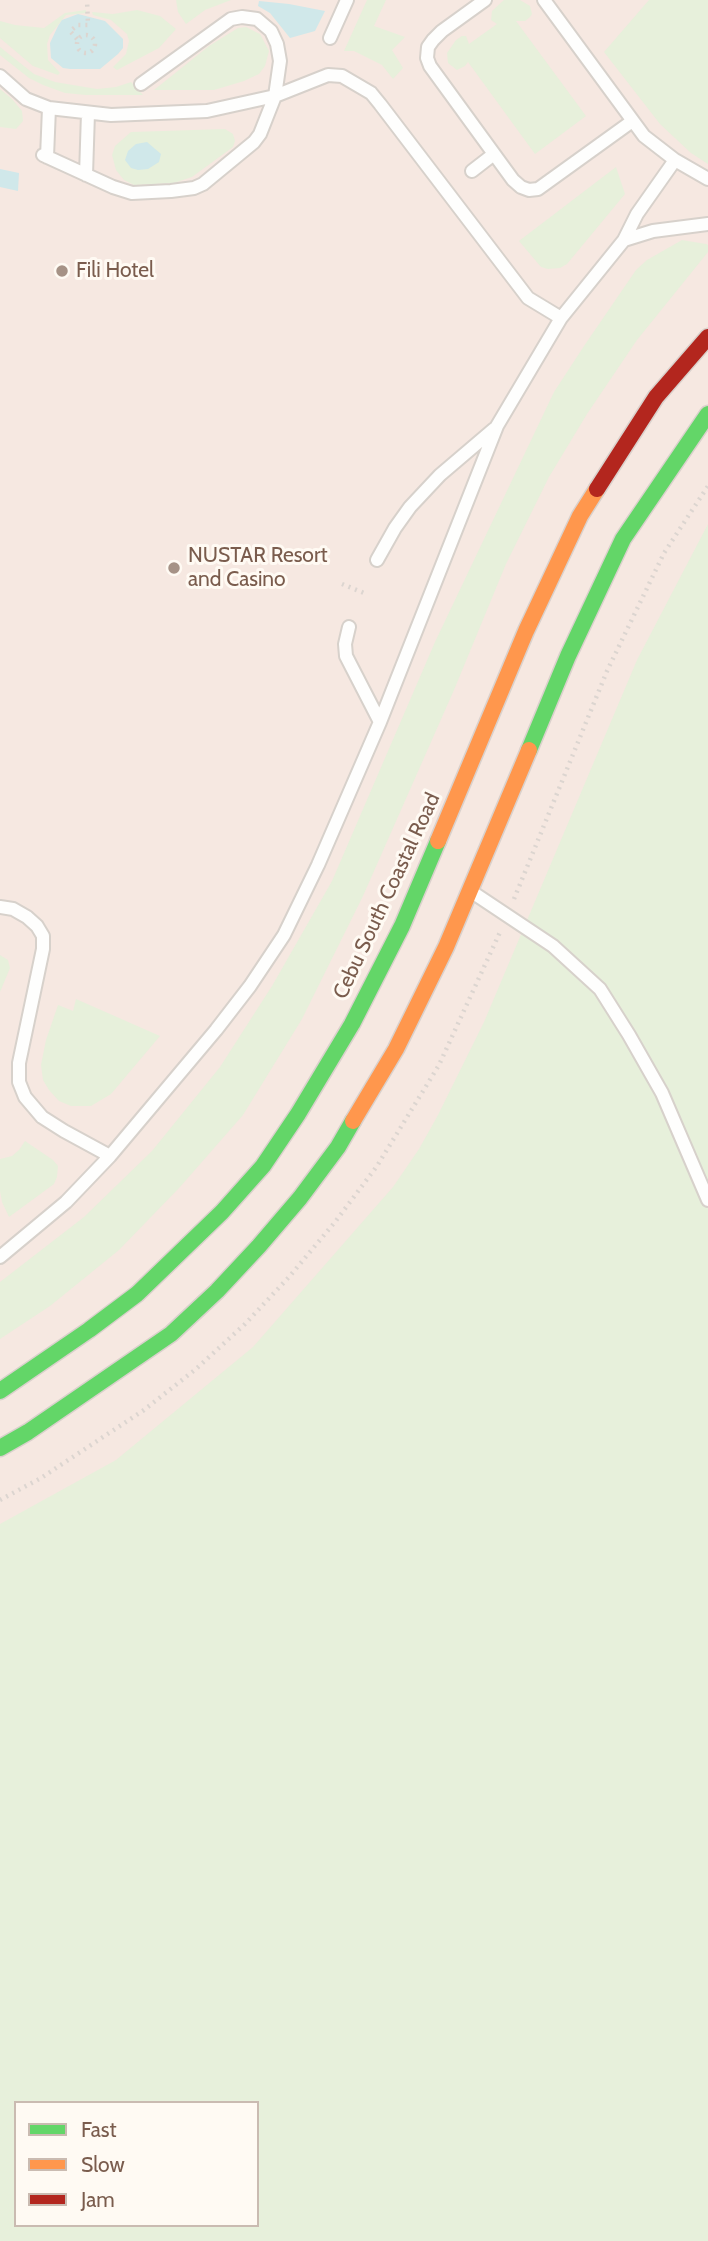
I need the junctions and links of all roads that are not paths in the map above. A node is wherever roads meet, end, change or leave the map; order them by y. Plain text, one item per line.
1 (347, 0) edge
2 (485, 0) edge
3 (544, 0) edge
4 (330, 38) dead end
5 (0, 76) edge
6 (141, 84) dead end
7 (275, 96) junction
8 (49, 108) junction
9 (88, 113) junction
10 (631, 122) junction
11 (495, 154) junction
12 (675, 160) junction
13 (472, 171) dead end
14 (86, 175) junction
15 (708, 179) edge
16 (708, 224) edge
17 (624, 240) junction
18 (561, 318) junction
19 (708, 337) edge
20 (708, 414) edge
21 (498, 426) junction
22 (377, 560) dead end
23 (349, 627) dead end
24 (380, 722) junction
25 (469, 891) junction
26 (0, 907) edge
27 (110, 1156) junction
28 (708, 1200) edge
29 (0, 1257) edge
30 (0, 1391) edge
31 (0, 1448) edge

1 - 4 lane
2 - 11 lane
3 - 10 lane
5 - 8 lane
6 - 7 lane
7 - 9 lane
7 - 14 lane
7 - 18 lane
8 - 9 lane
8 - 14 lane
9 - 14 lane
10 - 11 lane
10 - 12 lane
11 - 13 lane
12 - 15 lane
12 - 17 lane
16 - 17 lane
17 - 18 lane
18 - 21 lane
19 - 30 highway, Cebu South Coastal Road
20 - 25 highway
21 - 22 lane
21 - 24 lane
23 - 24 lane
24 - 27 lane
25 - 28 lane
25 - 31 highway
26 - 27 lane
27 - 29 lane

